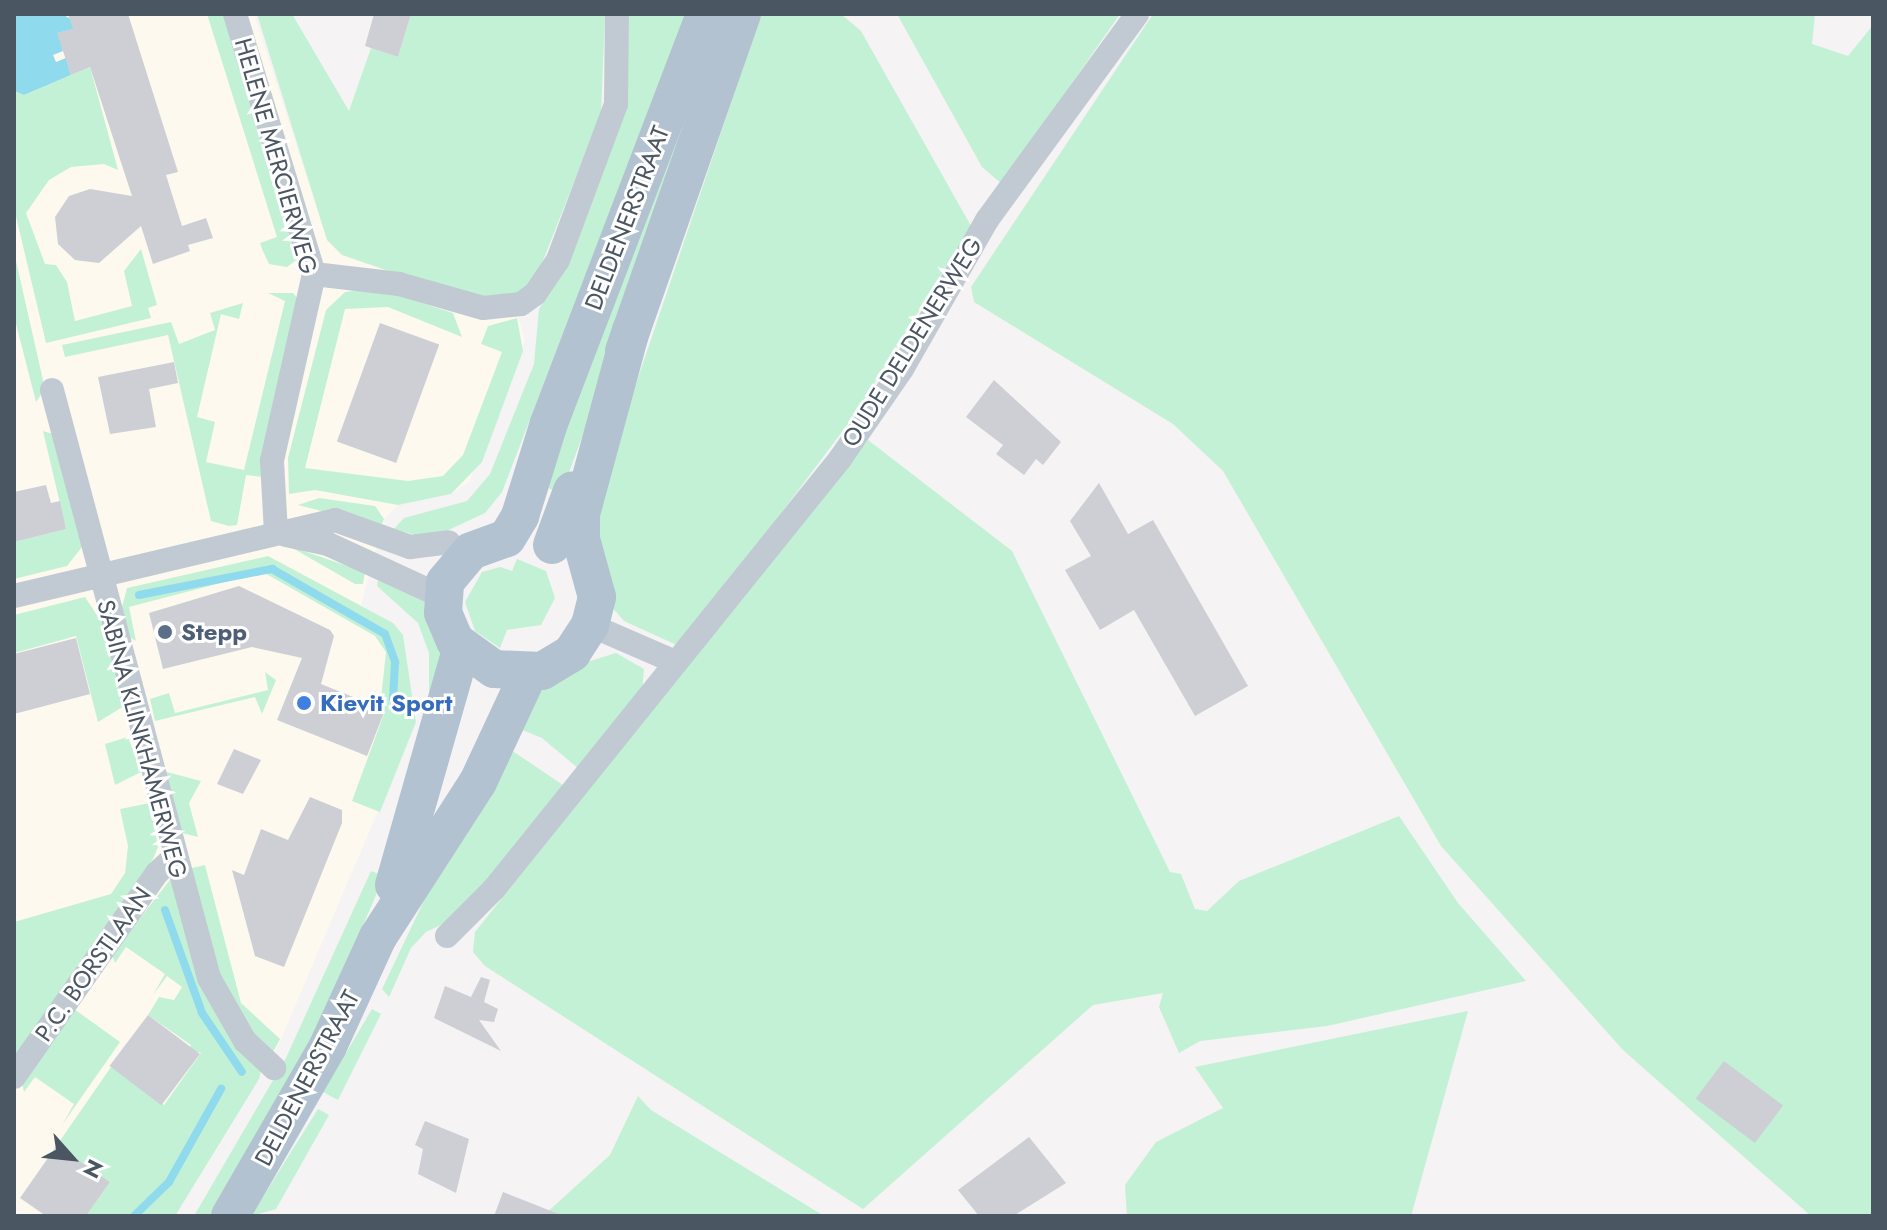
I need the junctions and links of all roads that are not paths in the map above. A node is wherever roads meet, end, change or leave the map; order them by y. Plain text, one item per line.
1 (235, 14) edge
2 (617, 14) edge
3 (705, 14) edge
4 (742, 14) edge
5 (1137, 14) edge
6 (314, 274) junction
7 (52, 390) dead end
8 (506, 525) junction
9 (276, 533) junction
10 (449, 542) joint
11 (566, 542) junction
12 (97, 577) junction
13 (14, 596) edge
14 (441, 596) junction
15 (582, 616) junction
16 (461, 650) junction
17 (675, 662) junction
18 (514, 673) junction
19 (176, 855) junction
20 (447, 936) dead end
21 (378, 937) junction
22 (274, 1068) dead end
23 (14, 1077) edge
24 (230, 1216) edge

1 - 6 street, HELENE MERCIERWEG
2 - 6 street
3 - 8 main road, DELDENERSTRAAT
4 - 11 main road, DELDENERSTRAAT
5 - 17 street, OUDE DELDENERWEG
6 - 9 street, HELENE MERCIERWEG
7 - 12 street, SABINA KLINKHAMERWEG
8 - 10 main road
8 - 11 main road
8 - 14 main road
9 - 10 street
9 - 12 street
9 - 14 street
11 - 15 main road
12 - 13 street
12 - 19 street, SABINA KLINKHAMERWEG
14 - 16 main road
15 - 17 street
15 - 18 main road
16 - 18 main road
16 - 21 main road, DELDENERSTRAAT
17 - 20 street, OUDE DELDENERWEG
18 - 21 main road, DELDENERSTRAAT
19 - 22 street, SABINA KLINKHAMERWEG
19 - 23 street, P.C. BORSTLAAN
21 - 24 main road, DELDENERSTRAAT

